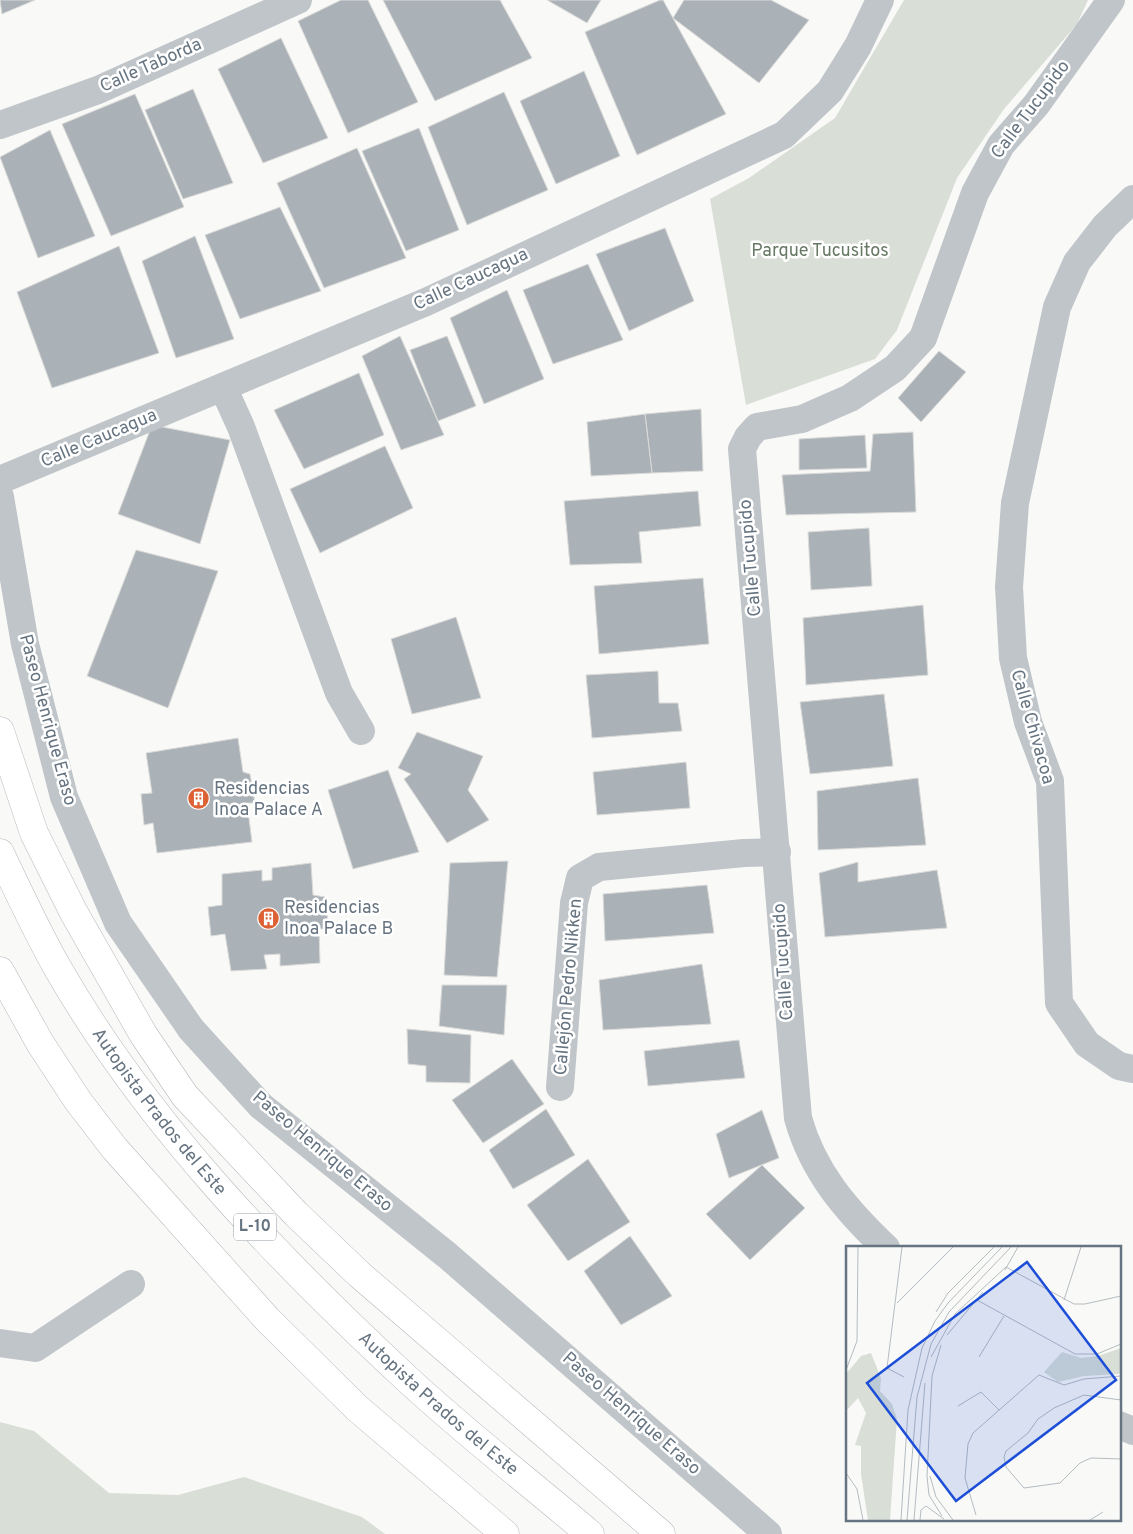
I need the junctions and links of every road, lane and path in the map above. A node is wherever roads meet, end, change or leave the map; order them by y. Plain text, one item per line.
1 (298, 0) edge
2 (880, 0) edge
3 (1110, 0) edge
4 (0, 124) edge
5 (1133, 199) edge
6 (223, 387) junction
7 (0, 480) edge
8 (0, 497) edge
9 (0, 731) edge
10 (361, 731) dead end
11 (0, 852) edge
12 (777, 852) junction
13 (0, 971) edge
14 (1133, 1069) edge
15 (560, 1086) dead end
16 (884, 1246) edge
17 (131, 1284) dead end
18 (0, 1342) edge
19 (1120, 1425) edge
20 (1133, 1431) edge
21 (767, 1531) edge
22 (506, 1534) edge
23 (590, 1534) edge
24 (660, 1534) edge

1 - 4 street, Calle Taborda
2 - 6 street, Calle Caucagua
3 - 12 street, Calle Tucupido
5 - 14 street, Calle Chivacoa
6 - 7 street, Calle Caucagua
6 - 10 street
8 - 21 street, Paseo Henrique Eraso
9 - 24 highway
11 - 23 highway, Autopista Prados del Este / L-10
12 - 15 street, Callejón Pedro Nikken
12 - 16 street, Calle Tucupido
13 - 22 highway
17 - 18 street
19 - 20 street

